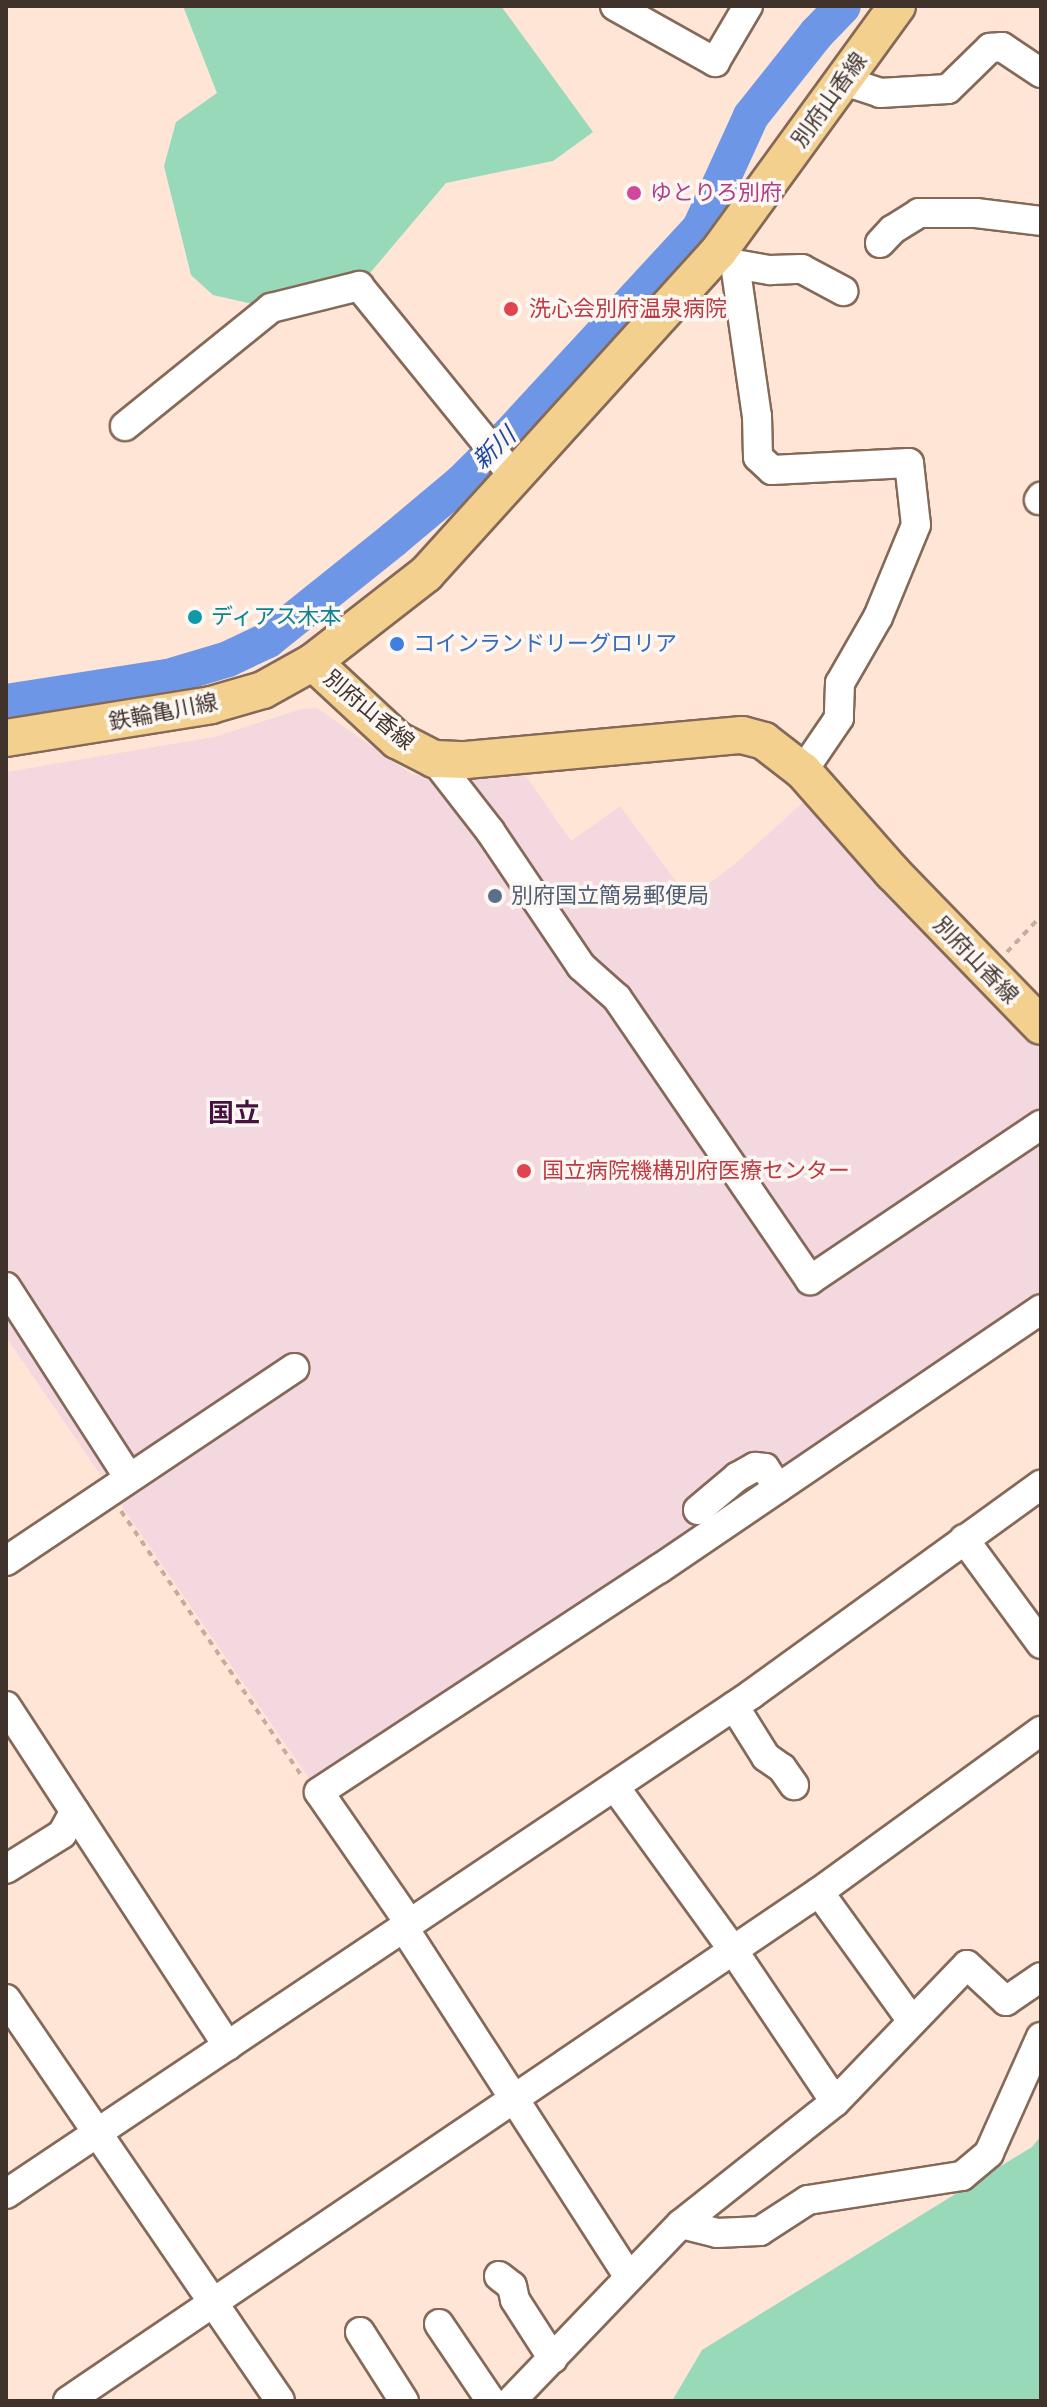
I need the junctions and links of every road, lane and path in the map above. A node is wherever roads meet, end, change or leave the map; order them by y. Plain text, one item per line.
1 (615, 6) edge
2 (748, 6) edge
3 (897, 6) edge
4 (1041, 73) edge
5 (844, 81) junction
6 (1041, 221) edge
7 (880, 243) dead end
8 (726, 258) junction
9 (843, 291) dead end
10 (125, 426) dead end
11 (514, 477) junction
12 (313, 662) junction
13 (6, 738) edge
14 (434, 759) junction
15 (803, 771) junction
16 (1041, 916) edge
17 (988, 972) junction
18 (1041, 1026) edge
19 (1041, 1125) edge
20 (6, 1287) edge
21 (1041, 1309) edge
22 (294, 1368) dead end
23 (118, 1485) junction
24 (1041, 1485) edge
25 (778, 1488) junction
26 (698, 1510) dead end
27 (964, 1539) junction
28 (6, 1561) edge
29 (1041, 1644) edge
30 (6, 1706) edge
31 (734, 1706) junction
32 (1041, 1731) edge
33 (794, 1785) dead end
34 (615, 1787) junction
35 (319, 1792) junction
36 (75, 1811) junction
37 (6, 1869) edge
38 (819, 1892) junction
39 (407, 1926) junction
40 (733, 1950) junction
41 (1041, 1977) edge
42 (6, 1999) edge
43 (912, 2021) junction
44 (1041, 2037) edge
45 (228, 2046) junction
46 (514, 2100) junction
47 (835, 2102) junction
48 (96, 2134) junction
49 (6, 2194) edge
50 (681, 2224) junction
51 (499, 2276) dead end
52 (629, 2277) junction
53 (212, 2305) junction
54 (439, 2324) dead end
55 (360, 2332) dead end
56 (553, 2359) junction
57 (68, 2401) edge
58 (280, 2401) edge
59 (404, 2401) edge
60 (491, 2401) edge
61 (511, 2401) edge

1 - 2 street
3 - 5 main road, 別府山香線
4 - 5 street
5 - 8 main road, 別府山香線
6 - 7 street
8 - 9 street
8 - 11 main road, 別府山香線
8 - 15 street
10 - 11 street
11 - 12 main road, 別府山香線
12 - 13 main road, 鉄輪亀川線
12 - 14 main road, 別府山香線
14 - 15 main road, 別府山香線
14 - 19 street
15 - 17 main road, 別府山香線
16 - 17 path
17 - 18 main road, 別府山香線
20 - 23 street
21 - 25 street
22 - 23 street
23 - 28 street
23 - 35 path
24 - 27 street
25 - 26 street
25 - 35 street
27 - 29 street
27 - 31 street
30 - 36 street
31 - 33 street
31 - 34 street
32 - 38 street
34 - 39 street
34 - 40 street
35 - 39 street
36 - 37 street
36 - 45 street
38 - 40 street
38 - 43 street
39 - 45 street
39 - 46 street
40 - 46 street
40 - 47 street
41 - 43 street
42 - 48 street
43 - 47 street
44 - 50 street
45 - 48 street
46 - 52 street
46 - 53 street
47 - 50 street
48 - 49 street
48 - 53 street
50 - 52 street
51 - 56 street
52 - 56 street
53 - 57 street
53 - 58 street
54 - 60 street
55 - 59 street
56 - 61 street

